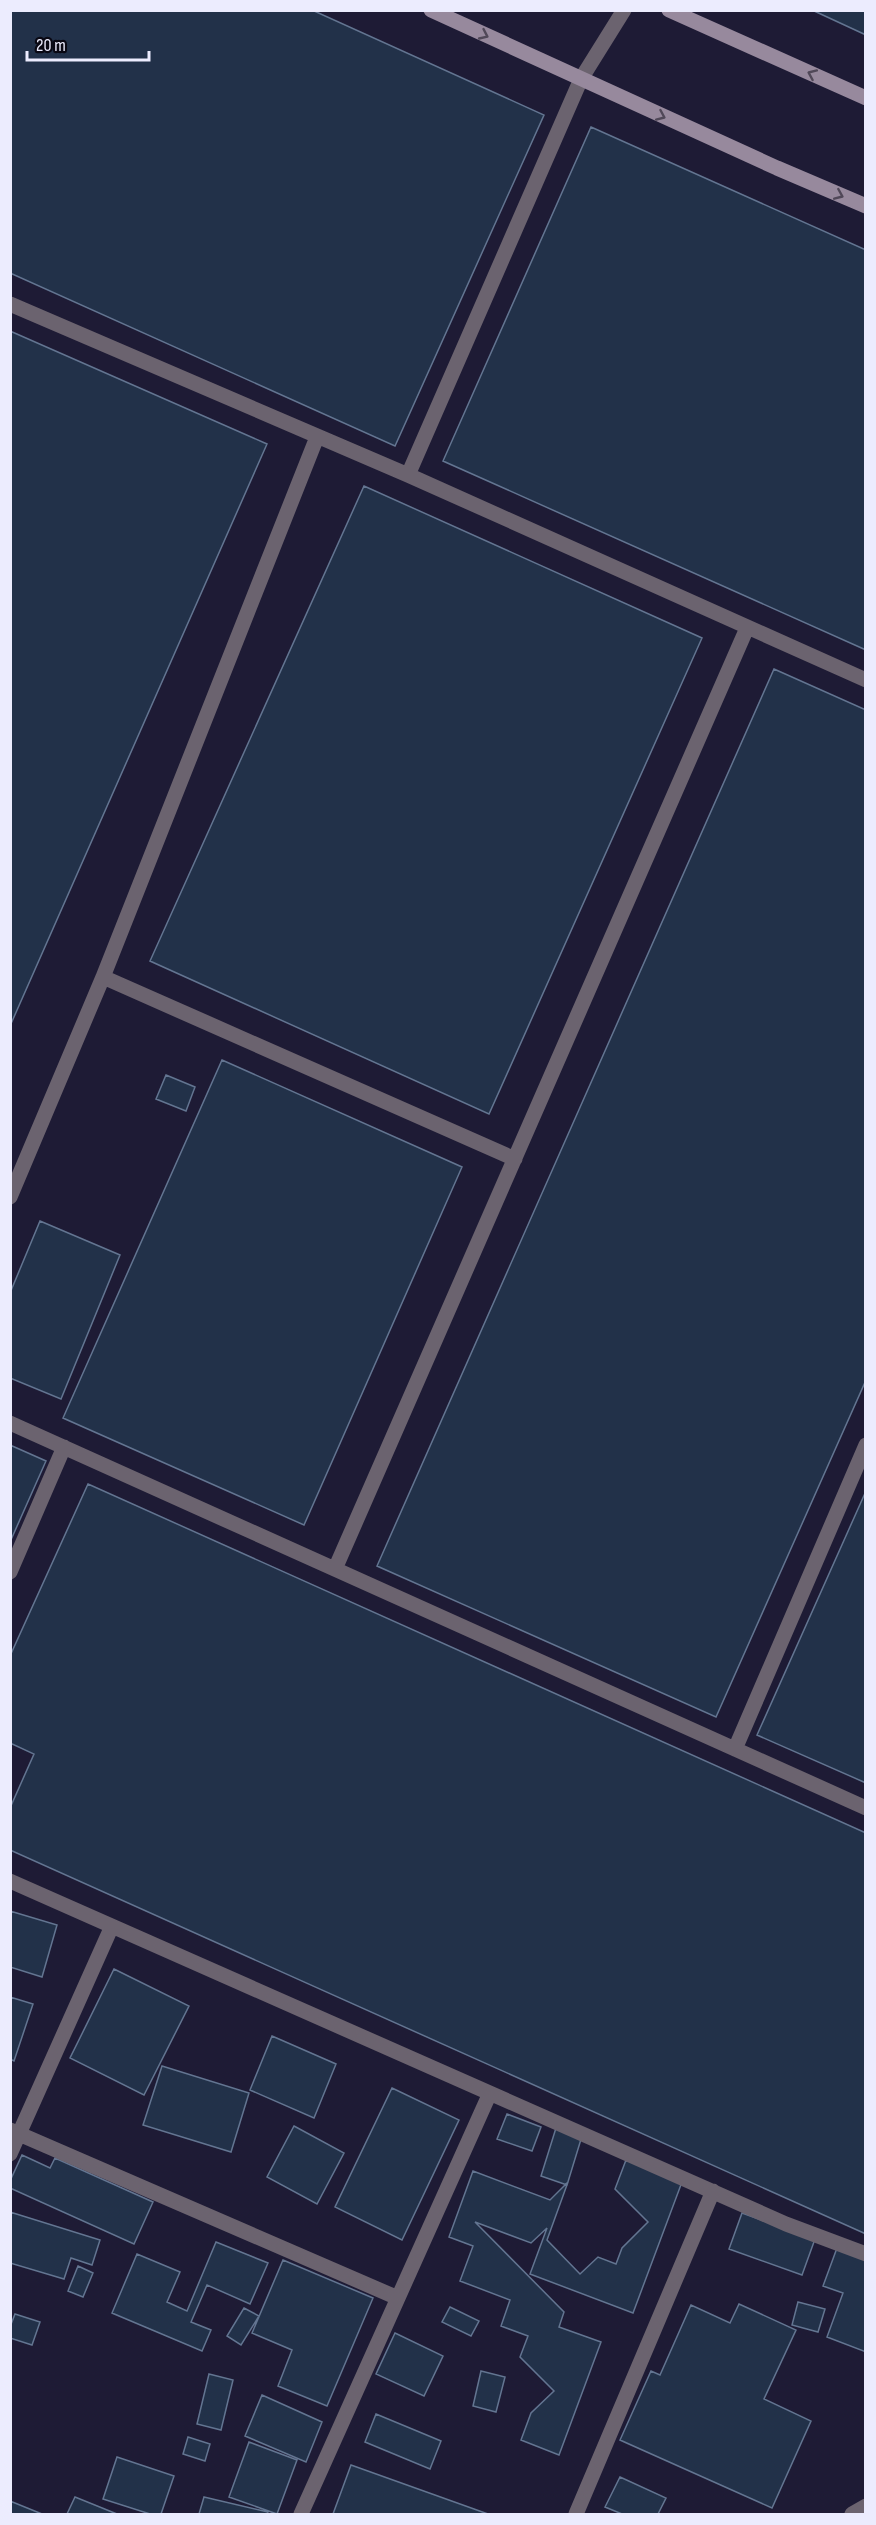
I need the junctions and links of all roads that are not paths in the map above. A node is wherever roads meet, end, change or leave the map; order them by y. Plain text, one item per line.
1 (430, 10) edge
2 (624, 10) edge
3 (669, 10) edge
4 (581, 79) junction
5 (866, 98) edge
6 (866, 206) edge
7 (10, 304) edge
8 (317, 437) junction
9 (408, 475) junction
10 (747, 628) junction
11 (866, 680) edge
12 (103, 977) junction
13 (515, 1159) junction
14 (10, 1197) edge
15 (10, 1423) edge
16 (866, 1445) edge
17 (64, 1447) junction
18 (335, 1569) junction
19 (10, 1572) edge
20 (735, 1749) junction
21 (866, 1808) edge
22 (10, 1881) edge
23 (112, 1926) junction
24 (490, 2093) junction
25 (15, 2132) edge
26 (10, 2154) edge
27 (713, 2191) junction
28 (866, 2254) edge
29 (398, 2298) junction
30 (866, 2506) edge
31 (301, 2514) edge
32 (576, 2514) edge
33 (852, 2514) edge

1 -> 4 main road
2 - 4 street
5 -> 3 main road
4 -> 6 main road
4 - 9 street
7 - 8 street
8 - 9 street
8 - 12 street
9 - 10 street
10 - 11 street
10 - 13 street
12 - 13 street
12 - 14 street
13 - 18 street
15 - 17 street
16 - 20 street
17 - 18 street
17 - 19 street
18 - 20 street
20 - 21 street
22 - 23 street
23 - 24 street
23 - 25 street
24 - 27 street
24 - 29 street
25 - 26 street
25 - 29 street
27 - 28 street
27 - 32 street
29 - 31 street
30 - 33 street

